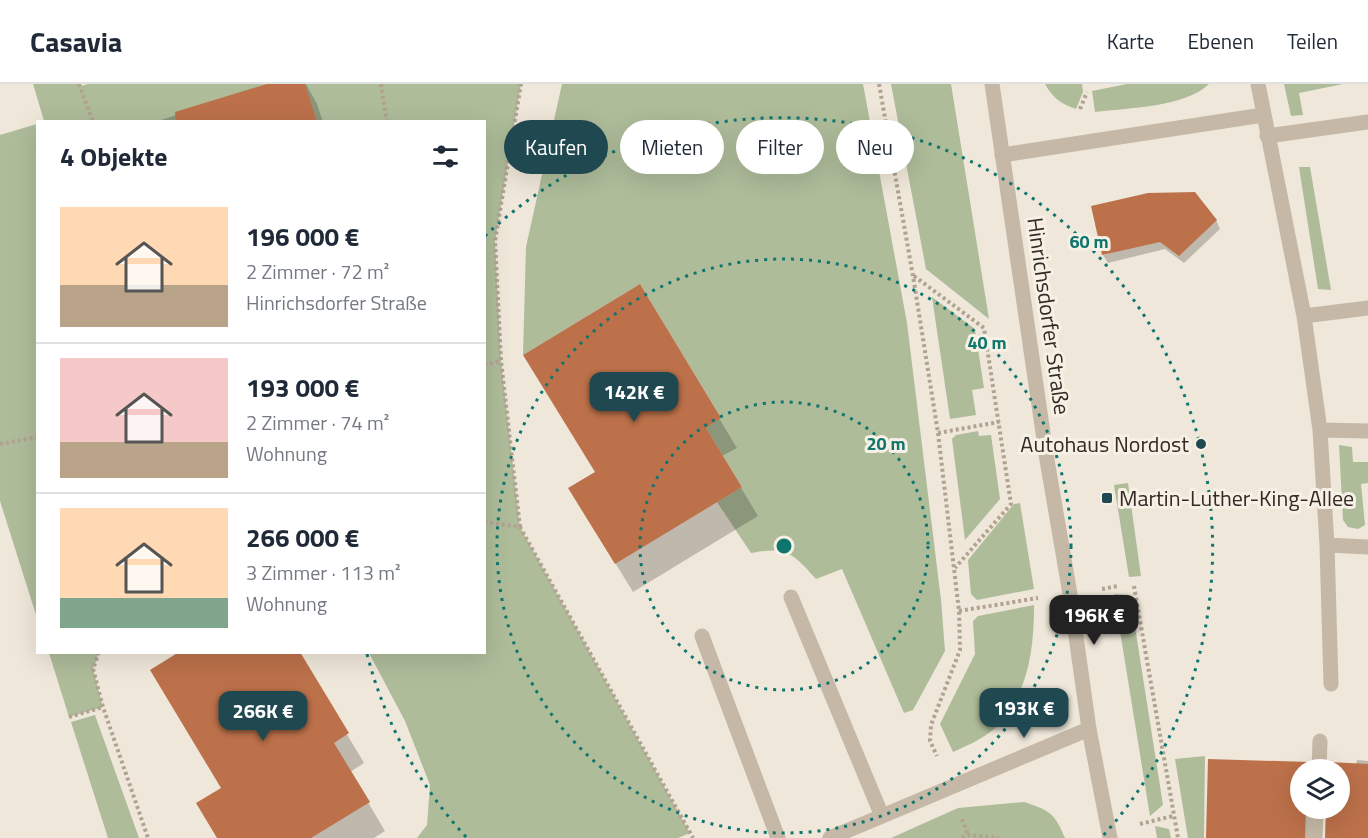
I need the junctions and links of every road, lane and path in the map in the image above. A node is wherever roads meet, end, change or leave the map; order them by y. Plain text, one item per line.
1 (79, 84) edge
2 (381, 84) edge
3 (521, 84) edge
4 (879, 84) edge
5 (992, 84) edge
6 (1258, 84) edge
7 (1263, 116) junction
8 (92, 120) edge
9 (387, 120) edge
10 (1368, 122) edge
11 (1267, 136) junction
12 (1002, 155) junction
13 (914, 276) junction
14 (1368, 308) edge
15 (1304, 316) junction
16 (501, 361) junction
17 (486, 365) edge
18 (999, 422) junction
19 (1320, 430) junction
20 (1368, 432) edge
21 (938, 433) junction
22 (36, 437) edge
23 (0, 444) edge
24 (486, 522) edge
25 (520, 527) junction
26 (1327, 545) junction
27 (1368, 547) edge
28 (955, 568) junction
29 (1134, 586) dead end
30 (791, 597) dead end
31 (1045, 598) dead end
32 (959, 611) junction
33 (702, 636) dead end
34 (98, 654) edge
35 (1331, 684) dead end
36 (103, 706) junction
37 (69, 717) dead end
38 (1089, 729) junction
39 (1320, 741) dead end
40 (1319, 759) edge
41 (950, 788) junction
42 (882, 816) junction
43 (1316, 819) edge
44 (968, 835) junction
45 (148, 838) edge
46 (693, 838) edge
47 (778, 838) edge
48 (830, 838) edge
49 (962, 838) edge
50 (999, 838) edge
51 (1110, 838) edge
52 (1178, 838) edge
53 (1315, 838) edge

1 - 8 path
2 - 9 path
3 - 16 path
4 - 13 path
5 - 12 street, Hinrichsdorfer Straße
6 - 7 street
7 - 11 street
7 - 12 street
10 - 11 street
11 - 15 street
12 - 38 street, Hinrichsdorfer Straße
13 - 18 path
13 - 21 path
14 - 15 street
15 - 19 street
16 - 17 path
16 - 25 path
18 - 21 path
18 - 28 path
19 - 20 street
19 - 26 street
21 - 28 path
22 - 23 path
24 - 25 path
25 - 46 path
26 - 27 street
26 - 35 street
28 - 32 path
29 - 52 path
30 - 42 street
31 - 32 path
32 - 41 path
33 - 47 street
34 - 36 path
36 - 37 path
36 - 45 path
38 - 41 street
38 - 51 street, Hinrichsdorfer Straße
39 - 40 street
41 - 42 street
41 - 44 path
42 - 48 street
43 - 53 street
44 - 49 path
44 - 50 path

